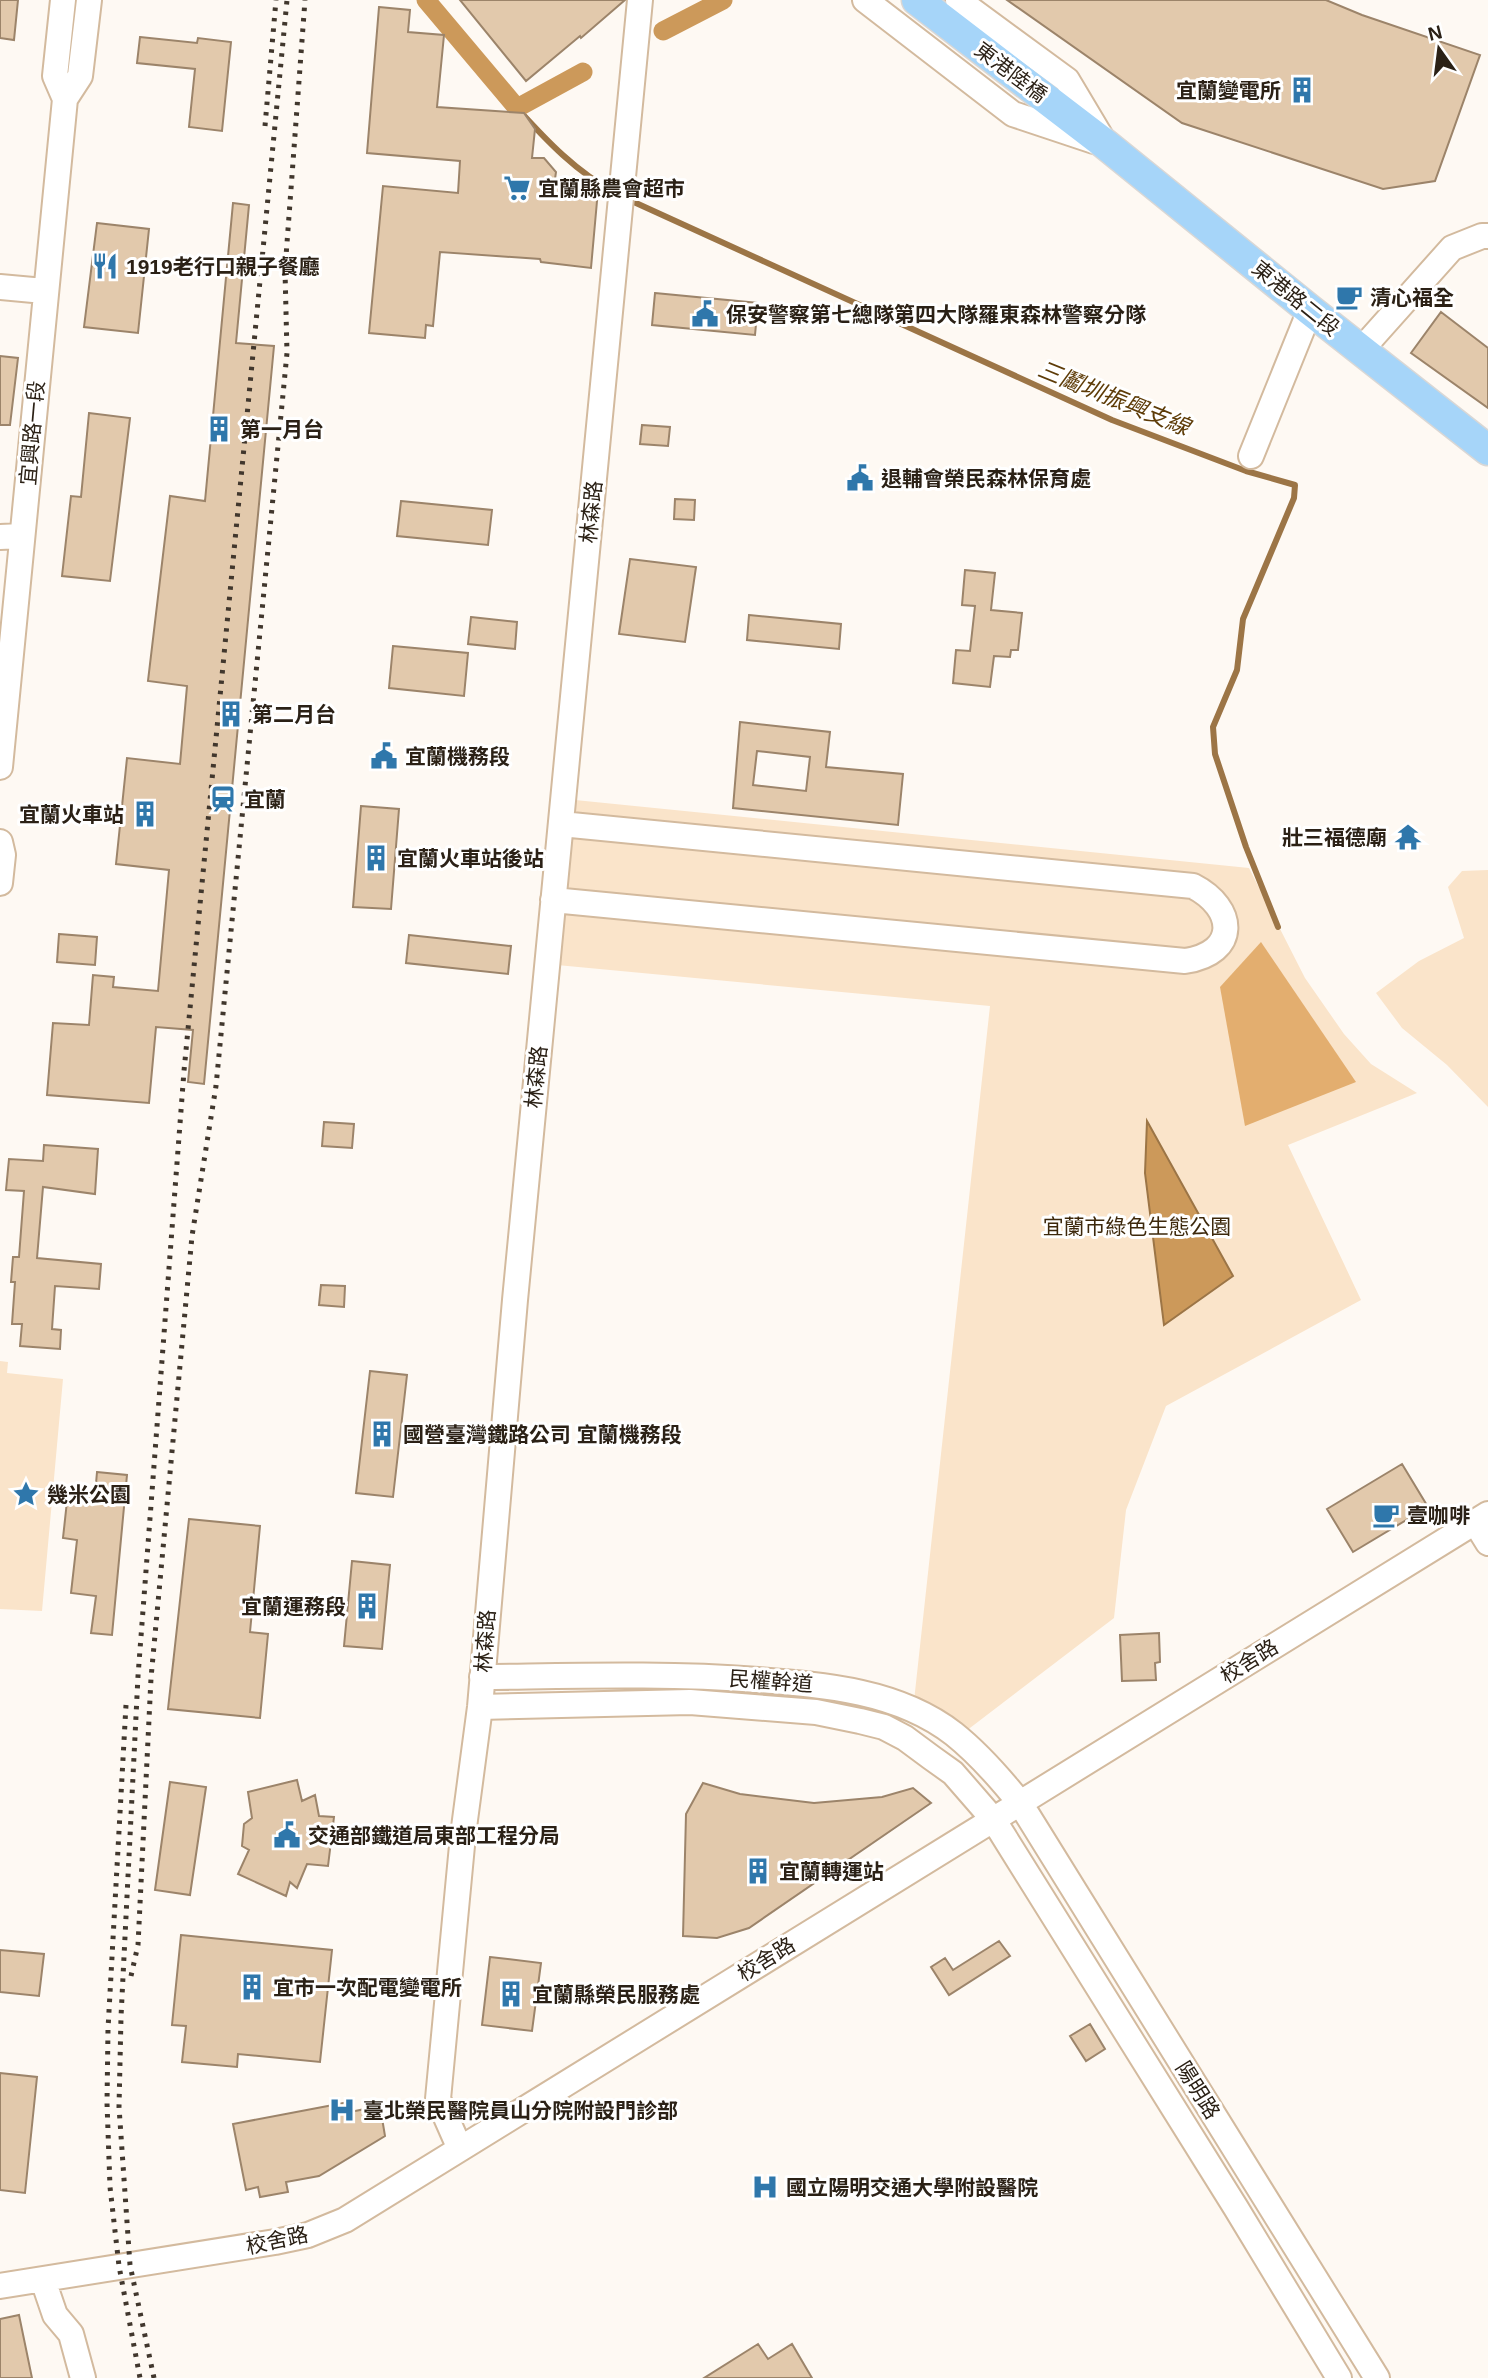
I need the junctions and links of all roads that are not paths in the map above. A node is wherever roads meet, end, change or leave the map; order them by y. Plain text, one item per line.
1 (63, 0) edge
2 (89, 0) edge
3 (640, 0) edge
4 (865, 0) edge
5 (917, 0) edge
6 (958, 0) edge
7 (65, 99) junction
8 (1105, 144) junction
9 (1488, 236) edge
10 (0, 287) edge
11 (44, 291) junction
12 (1310, 310) junction
13 (1361, 350) junction
14 (1488, 450) edge
15 (1251, 456) dead end
16 (11, 536) edge
17 (0, 766) edge
18 (561, 824) junction
19 (0, 842) edge
20 (0, 883) edge
21 (553, 900) junction
22 (1481, 1518) edge
23 (1488, 1543) edge
24 (482, 1677) junction
25 (480, 1707) junction
26 (1020, 1803) junction
27 (993, 1819) junction
28 (460, 2149) junction
29 (43, 2280) junction
30 (0, 2286) edge
31 (83, 2378) edge
32 (1339, 2378) edge
33 (1377, 2378) edge

1 - 7 street, 宜興路一段
2 - 7 street, 宜興路一段
3 - 18 street, 林森路
4 - 8 street, 東港路二段
5 - 8 main road, 東港陸橋
6 - 8 street, 東港路二段
7 - 11 street, 宜興路一段
8 - 12 main road, 東港路二段
9 - 13 street
10 - 11 street
11 - 16 street, 宜興路一段
12 - 13 main road, 東港路二段
12 - 15 street
13 - 14 main road, 東港路二段
16 - 17 street, 宜興路一段
18 - 21 street, 林森路
18 - 21 street
19 - 20 street
21 - 24 street, 林森路
22 - 23 street
22 - 26 street, 校舍路
24 - 25 street, 林森路
24 - 26 street, 民權幹道
25 - 27 street, 民權幹道
25 - 28 street, 林森路
26 - 27 street, 校舍路
26 - 33 street, 陽明路
27 - 28 street, 校舍路
27 - 32 street, 陽明路
28 - 29 street, 校舍路
29 - 30 street, 校舍路
29 - 31 street

